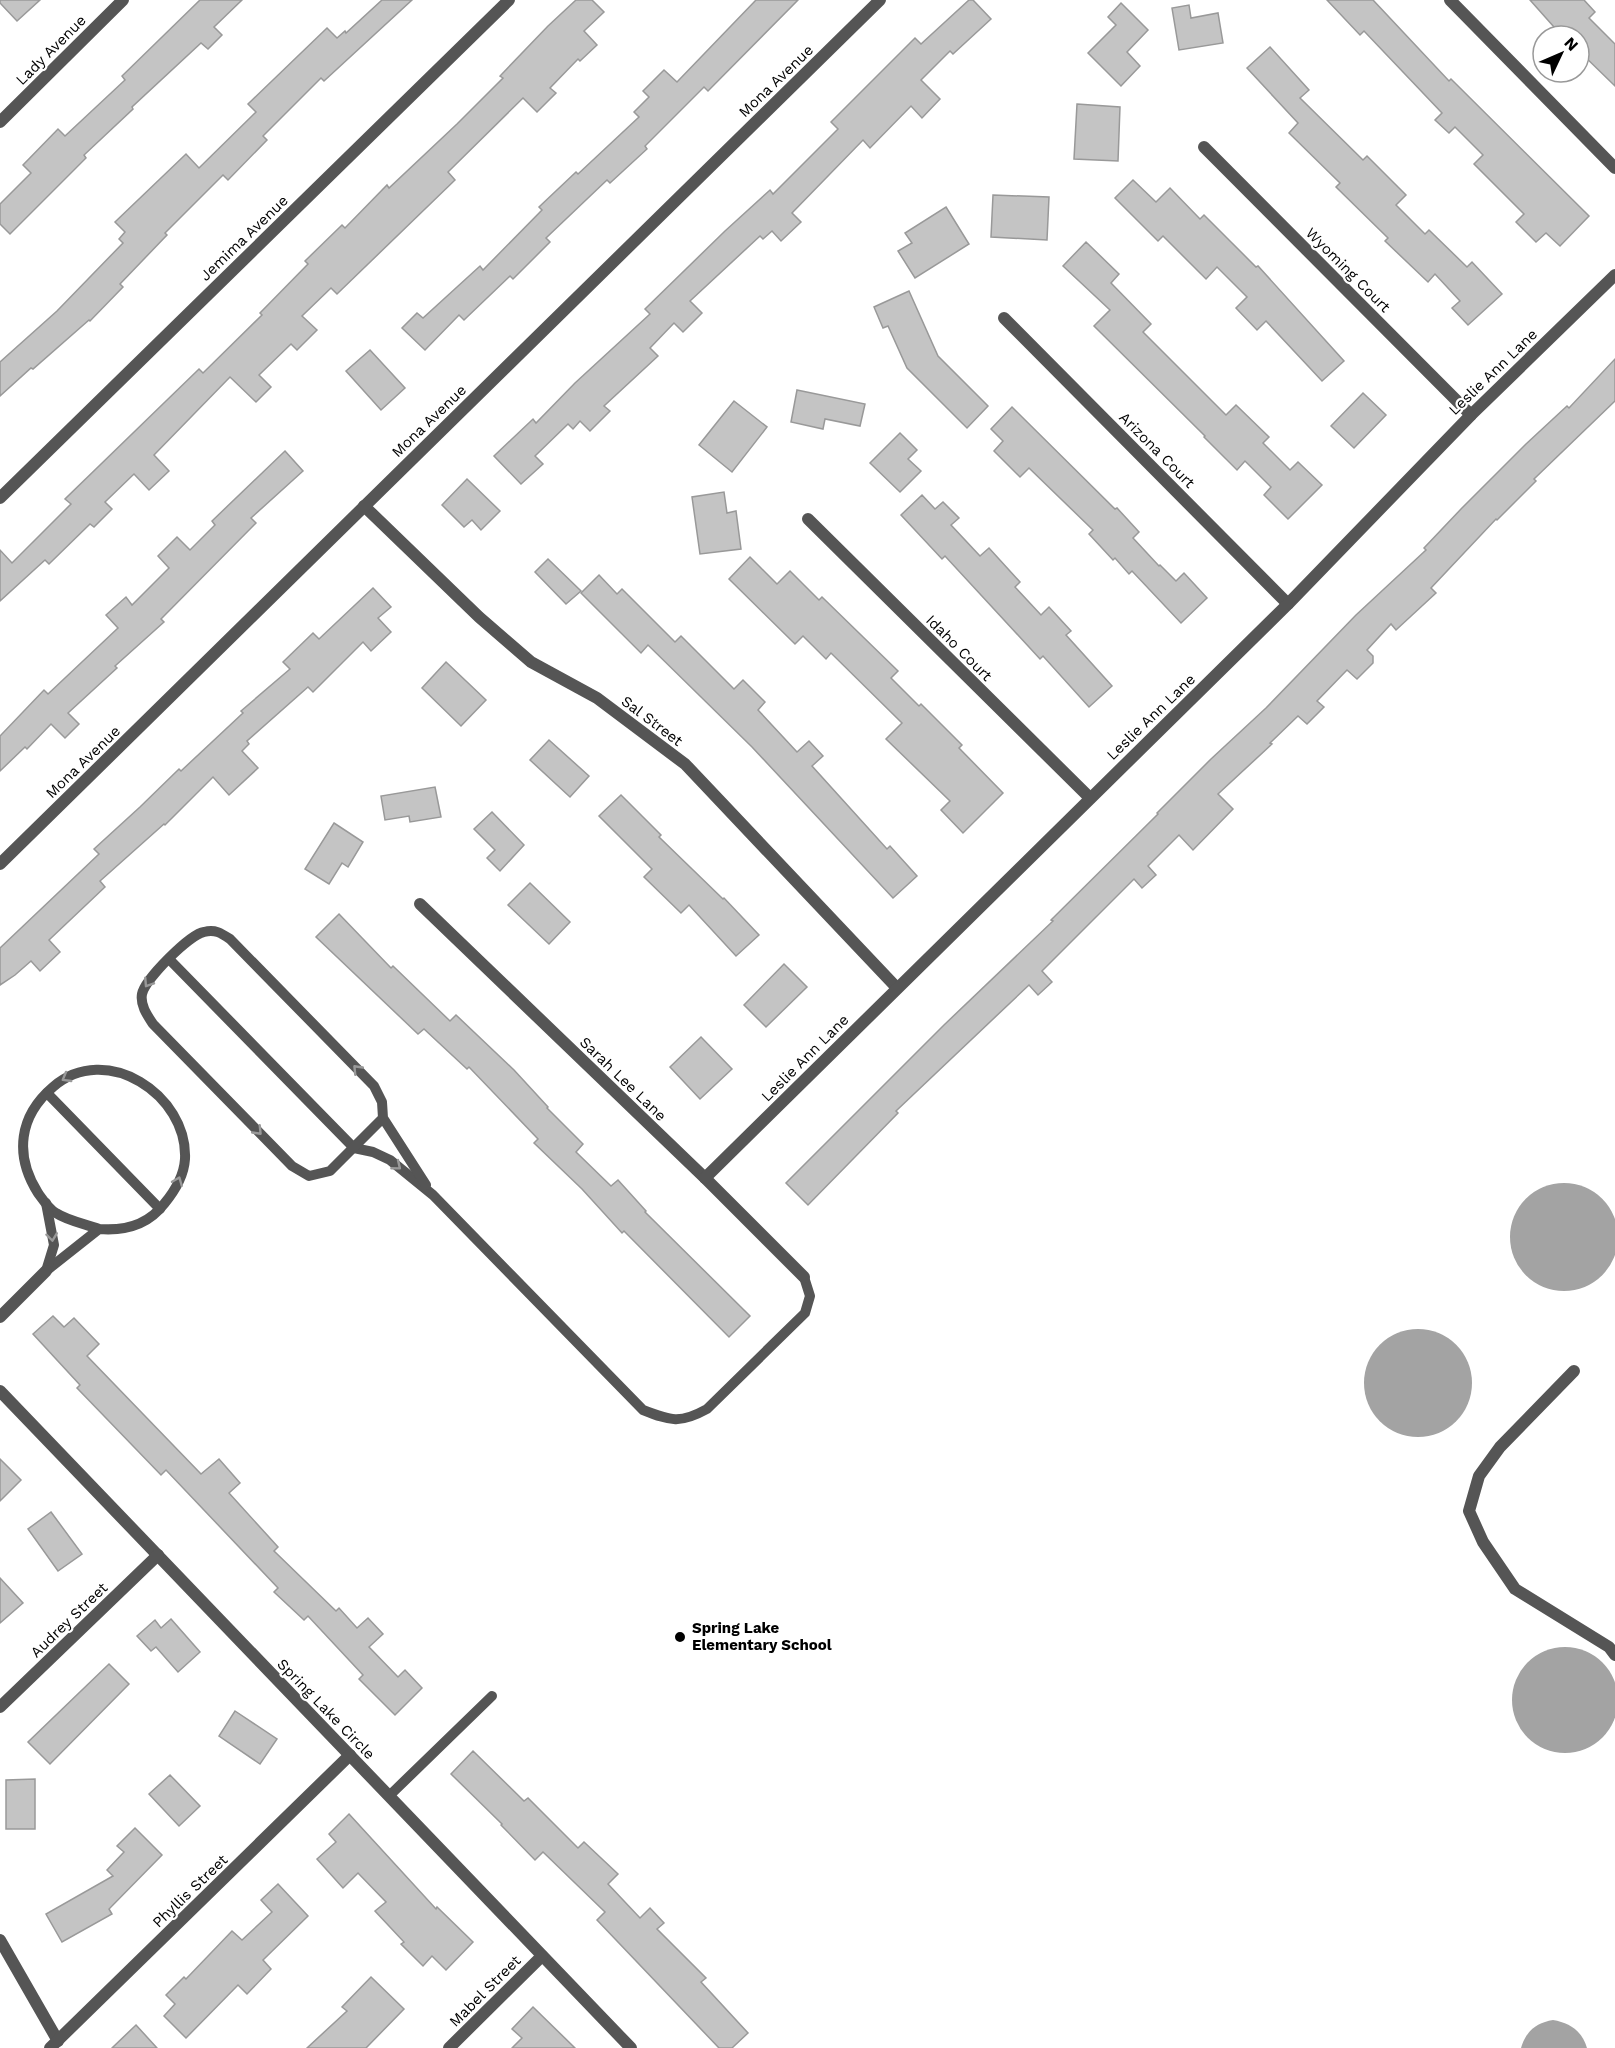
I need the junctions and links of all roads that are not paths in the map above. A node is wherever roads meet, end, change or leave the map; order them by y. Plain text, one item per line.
1 (123, 0) edge
2 (509, 0) edge
3 (880, 0) edge
4 (1450, 0) edge
5 (0, 122) edge
6 (1204, 147) dead end
7 (1615, 168) edge
8 (1615, 274) edge
9 (1004, 318) dead end
10 (1471, 415) junction
11 (0, 498) edge
12 (364, 506) junction
13 (808, 519) dead end
14 (1288, 604) junction
15 (1090, 798) junction
16 (0, 864) edge
17 (420, 904) dead end
18 (169, 959) junction
19 (897, 988) junction
20 (46, 1093) junction
21 (383, 1118) junction
22 (354, 1148) junction
23 (705, 1178) junction
24 (433, 1195) junction
25 (46, 1203) junction
26 (160, 1209) junction
27 (99, 1229) junction
28 (46, 1271) junction
29 (804, 1277) joint
30 (0, 1317) edge
31 (1574, 1371) dead end
32 (0, 1391) edge
33 (158, 1555) junction
34 (1615, 1655) edge
35 (492, 1696) dead end
36 (0, 1707) edge
37 (350, 1755) junction
38 (389, 1796) junction
39 (0, 1940) edge
40 (542, 1956) junction
41 (54, 2044) edge
42 (449, 2048) edge
43 (631, 2048) edge

1 - 5 street, Lady Avenue
2 - 11 street, Jemima Avenue
3 - 12 street, Mona Avenue
4 - 7 street
6 - 10 street, Wyoming Court
8 - 10 street, Leslie Ann Lane
9 - 14 street, Arizona Court
10 - 14 street, Leslie Ann Lane
12 - 16 street, Mona Avenue
12 - 19 street, Sal Street
13 - 15 street, Idaho Court
14 - 15 street, Leslie Ann Lane
15 - 19 street, Leslie Ann Lane
17 - 23 street, Sarah Lee Lane
21 -> 18 lane
18 - 22 lane
18 -> 22 lane
19 - 23 street, Leslie Ann Lane
20 - 25 lane
20 - 26 lane
26 -> 20 lane
21 - 22 lane
21 - 24 lane
22 -> 24 lane
23 - 29 street, Sarah Lee Lane
24 - 29 lane
25 - 27 lane
25 -> 28 lane
26 - 27 lane
27 - 28 lane
28 - 30 street
31 - 34 street
32 - 33 street, Spring Lake Circle
33 - 36 street, Audrey Street
33 - 37 street, Spring Lake Circle
35 - 38 lane
37 - 38 street, Spring Lake Circle
37 - 41 street, Phyllis Street
38 - 40 street, Spring Lake Circle
39 - 41 street
40 - 42 street, Mabel Street
40 - 43 street, Spring Lake Circle

